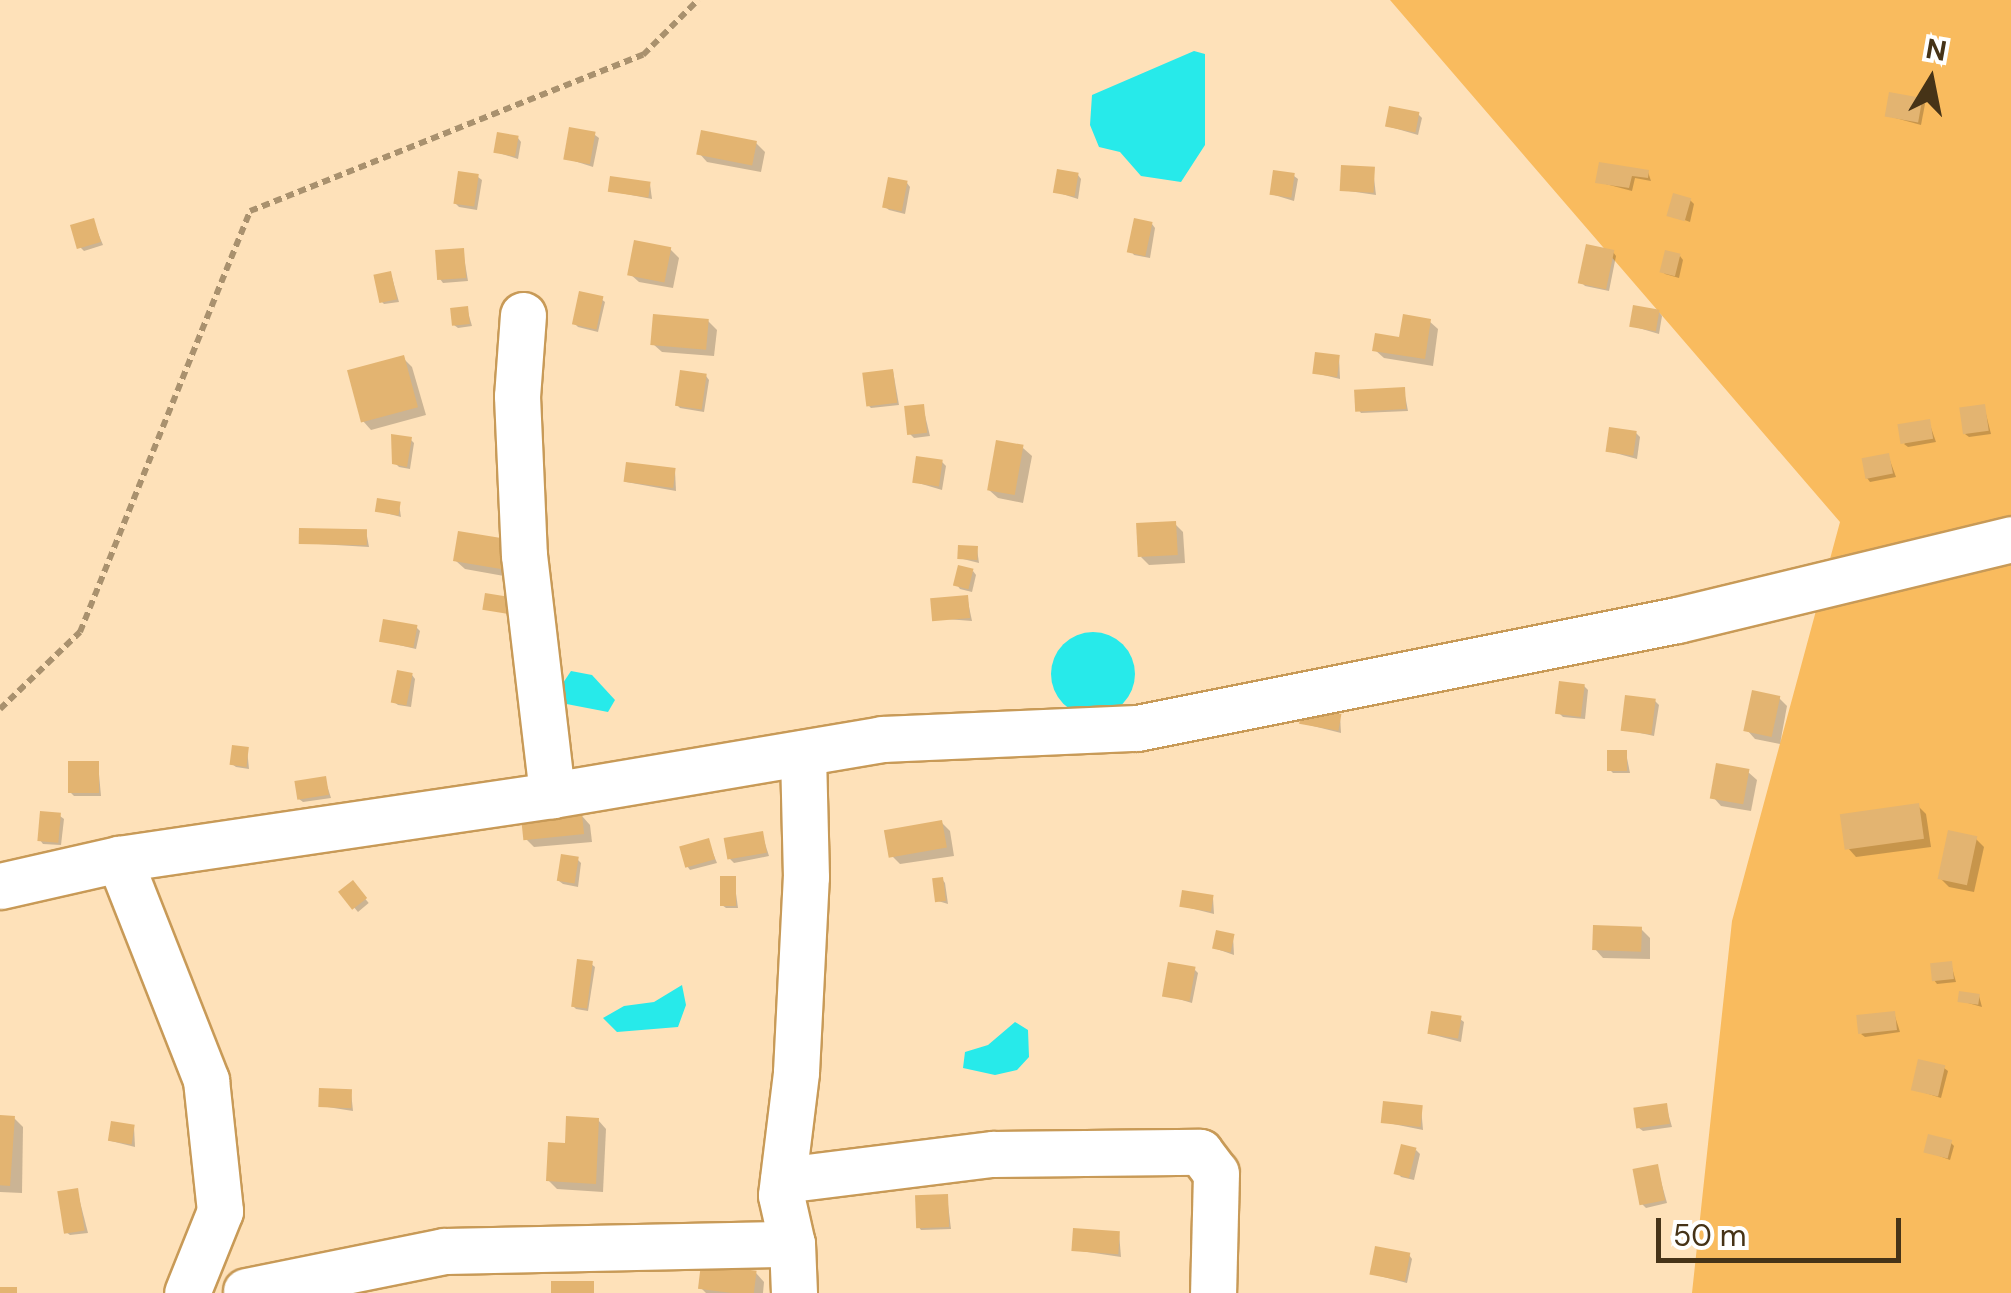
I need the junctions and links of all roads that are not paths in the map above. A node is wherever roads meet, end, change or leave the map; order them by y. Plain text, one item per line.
1 (523, 315) dead end
2 (2011, 539) edge
3 (804, 753) junction
4 (552, 795) junction
5 (120, 859) junction
6 (0, 886) edge
7 (783, 1180) junction
8 (792, 1244) junction
9 (246, 1291) edge
10 (187, 1293) edge
11 (794, 1293) edge
12 (1214, 1293) edge

1 - 4 street
2 - 3 street
3 - 4 street
3 - 7 street
4 - 5 street
5 - 6 street
5 - 10 street
7 - 8 street
7 - 12 street
8 - 9 street
8 - 11 street

